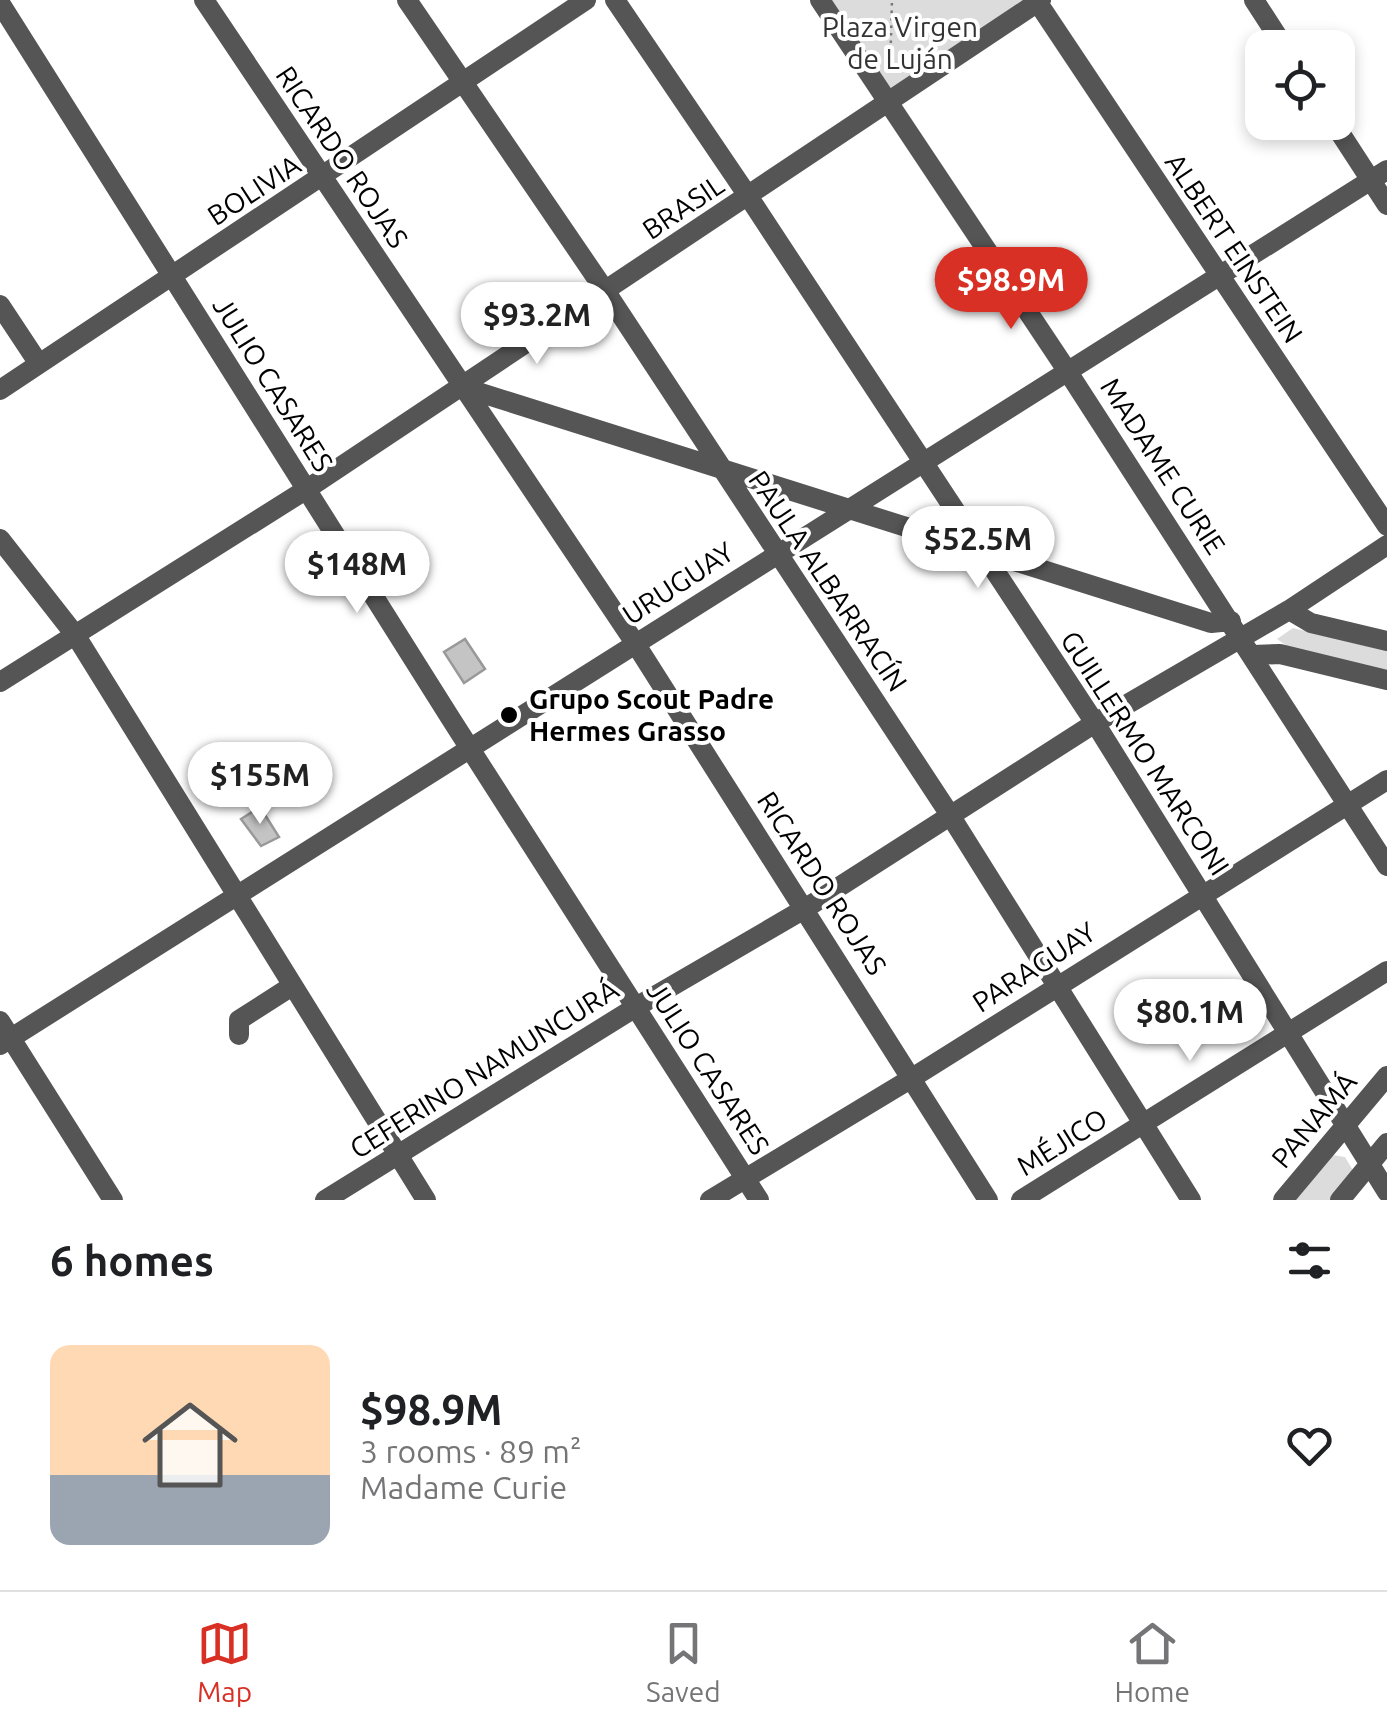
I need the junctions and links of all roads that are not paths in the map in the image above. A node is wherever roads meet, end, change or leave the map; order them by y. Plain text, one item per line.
1 (204, 0) edge
2 (407, 0) edge
3 (586, 0) edge
4 (614, 0) edge
5 (820, 0) edge
6 (1254, 0) edge
7 (1038, 1) edge
8 (0, 3) edge
9 (1273, 30) edge
10 (461, 81) junction
11 (888, 104) junction
12 (1349, 140) edge
13 (1379, 175) edge
14 (323, 177) junction
15 (748, 196) junction
16 (1387, 205) edge
17 (1220, 275) junction
18 (172, 276) junction
19 (606, 292) junction
20 (0, 306) edge
21 (39, 364) junction
22 (1068, 372) junction
23 (462, 386) junction
24 (0, 390) edge
25 (924, 463) junction
26 (720, 469) junction
27 (307, 489) junction
28 (849, 508) junction
29 (1387, 526) edge
30 (0, 539) edge
31 (1387, 545) edge
32 (981, 551) junction
33 (777, 552) junction
34 (1289, 610) junction
35 (76, 636) junction
36 (1242, 638) junction
37 (1387, 641) edge
38 (635, 643) junction
39 (1387, 680) edge
40 (0, 682) edge
41 (1095, 723) junction
42 (471, 748) junction
43 (1387, 780) edge
44 (1349, 803) junction
45 (950, 815) junction
46 (1387, 866) edge
47 (1202, 894) junction
48 (238, 897) junction
49 (806, 908) junction
50 (1387, 972) edge
51 (1058, 984) junction
52 (292, 986) junction
53 (636, 1006) junction
54 (1288, 1033) junction
55 (4, 1035) edge
56 (239, 1035) dead end
57 (1387, 1076) edge
58 (912, 1078) junction
59 (1142, 1123) junction
60 (1344, 1124) junction
61 (1387, 1144) edge
62 (396, 1154) junction
63 (1370, 1164) junction
64 (745, 1178) junction
65 (1387, 1192) edge
66 (113, 1200) edge
67 (324, 1200) edge
68 (426, 1200) edge
69 (710, 1200) edge
70 (759, 1200) edge
71 (988, 1200) edge
72 (1021, 1200) edge
73 (1191, 1200) edge
74 (1283, 1200) edge
75 (1340, 1200) edge

1 - 14 street, RICARDO ROJAS
2 - 10 street, PAULA ALBARRACÍN
3 - 10 street, BOLIVIA
4 - 15 street, GUILLERMO MARCONI
5 - 11 street, MADAME CURIE
6 - 9 street
7 - 11 street, BRASIL
7 - 17 street, ALBERT EINSTEIN
8 - 18 street, JULIO CASARES
10 - 14 street, BOLIVIA
10 - 19 street, PAULA ALBARRACÍN
11 - 15 street, BRASIL
11 - 22 street, MADAME CURIE
12 - 13 street
13 - 16 street
13 - 17 street, URUGUAY
14 - 18 street, BOLIVIA
14 - 23 street, RICARDO ROJAS
15 - 19 street, BRASIL
15 - 25 street, GUILLERMO MARCONI
17 - 22 street, URUGUAY
17 - 29 street, ALBERT EINSTEIN
18 - 21 street, BOLIVIA
18 - 27 street, JULIO CASARES
19 - 23 street, BRASIL
19 - 26 street, PAULA ALBARRACÍN
20 - 21 street
21 - 24 street, BOLIVIA
22 - 25 street, URUGUAY
22 - 36 street, MADAME CURIE
23 - 26 street
23 - 27 street, BRASIL
23 - 38 street, RICARDO ROJAS
25 - 28 street, URUGUAY
25 - 32 street, GUILLERMO MARCONI
26 - 28 street
26 - 33 street, PAULA ALBARRACÍN
27 - 35 street, BRASIL
27 - 42 street, JULIO CASARES
28 - 32 street
28 - 33 street, URUGUAY
30 - 35 street
31 - 34 street, CEFERINO NAMUNCURÁ
32 - 36 street
32 - 41 street, GUILLERMO MARCONI
33 - 38 street, URUGUAY
33 - 45 street, PAULA ALBARRACÍN
34 - 36 street, CEFERINO NAMUNCURÁ
34 - 37 street
35 - 40 street, BRASIL
35 - 48 street
36 - 39 street
36 - 41 street, CEFERINO NAMUNCURÁ
36 - 44 street, MADAME CURIE
38 - 42 street, URUGUAY
38 - 49 street, RICARDO ROJAS
41 - 45 street, CEFERINO NAMUNCURÁ
41 - 47 street, GUILLERMO MARCONI
42 - 48 street, URUGUAY
42 - 53 street, JULIO CASARES
43 - 44 street, PARAGUAY
44 - 46 street, MADAME CURIE
44 - 47 street, PARAGUAY
45 - 49 street, CEFERINO NAMUNCURÁ
45 - 51 street, PAULA ALBARRACÍN
47 - 51 street, PARAGUAY
47 - 54 street, GUILLERMO MARCONI
48 - 52 street
48 - 55 street, URUGUAY
49 - 53 street, CEFERINO NAMUNCURÁ
49 - 58 street, RICARDO ROJAS
50 - 54 street, MÉJICO
51 - 58 street, PARAGUAY
51 - 59 street, PAULA ALBARRACÍN
52 - 56 street
52 - 62 street
53 - 62 street, CEFERINO NAMUNCURÁ
53 - 64 street, JULIO CASARES
54 - 59 street, MÉJICO
54 - 60 street, GUILLERMO MARCONI
55 - 66 street
57 - 60 street, PANAMÁ
58 - 64 street, PARAGUAY
58 - 71 street, RICARDO ROJAS
59 - 72 street, MÉJICO
59 - 73 street, PAULA ALBARRACÍN
60 - 63 street, GUILLERMO MARCONI
60 - 74 street, PANAMÁ
61 - 63 street
62 - 67 street, CEFERINO NAMUNCURÁ
62 - 68 street
63 - 65 street, GUILLERMO MARCONI
63 - 75 street
64 - 69 street, PARAGUAY
64 - 70 street, JULIO CASARES

